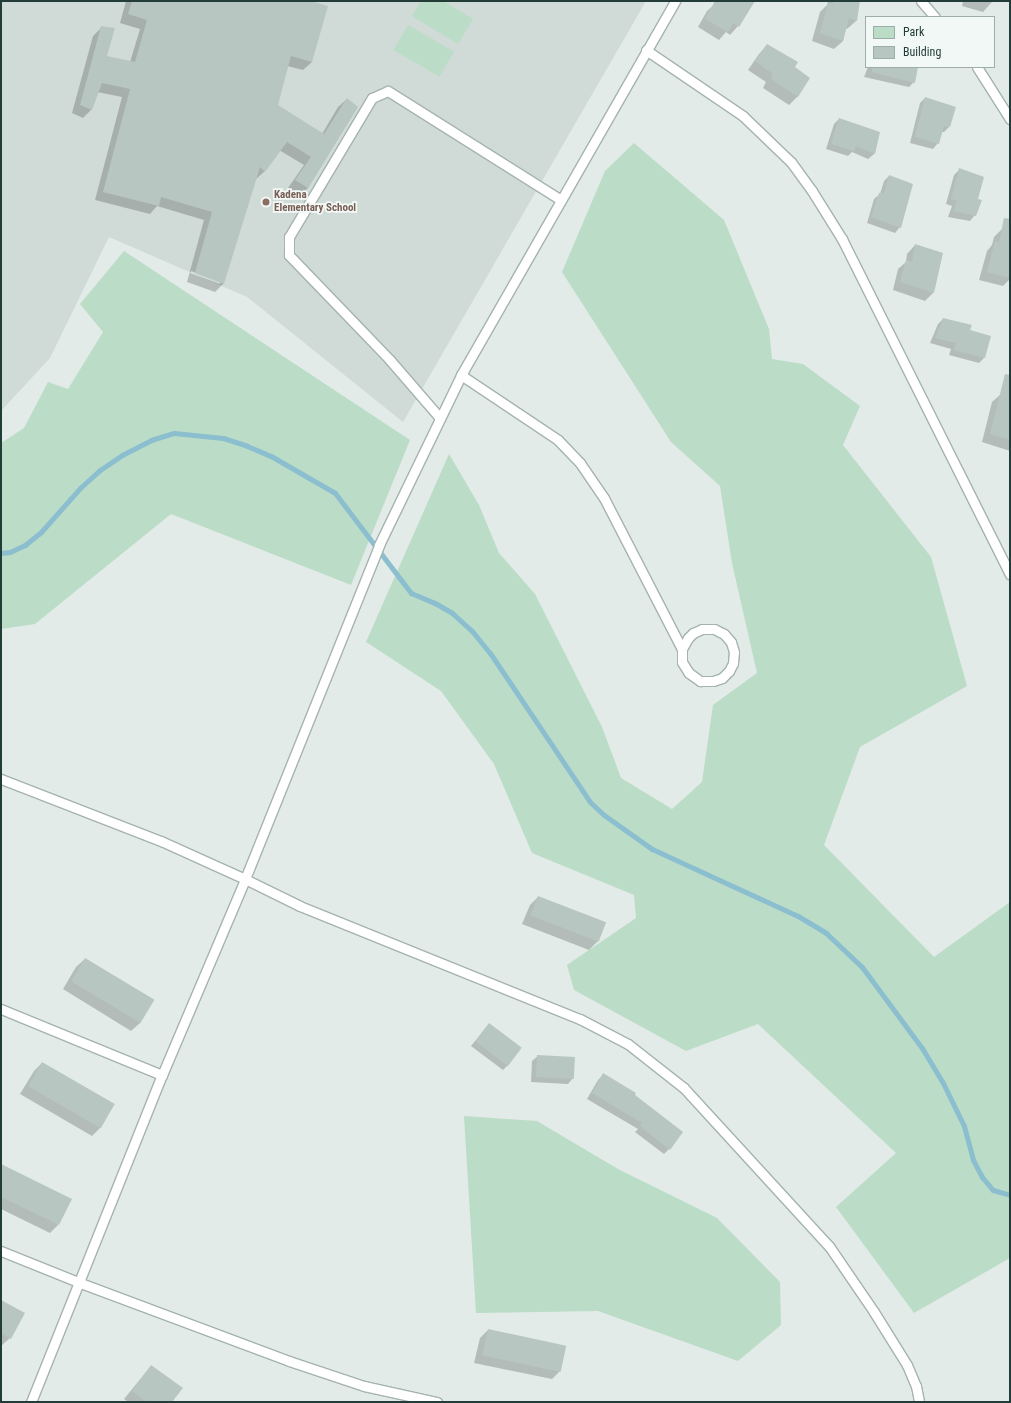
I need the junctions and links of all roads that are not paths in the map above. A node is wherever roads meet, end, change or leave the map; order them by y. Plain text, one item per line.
1 (675, 1) edge
2 (921, 1) edge
3 (934, 16) edge
4 (646, 50) junction
5 (978, 68) edge
6 (1010, 119) edge
7 (561, 200) junction
8 (461, 375) junction
9 (440, 418) junction
10 (1010, 574) edge
11 (682, 650) junction
12 (1, 779) edge
13 (245, 879) junction
14 (1, 1009) edge
15 (162, 1075) junction
16 (1, 1251) edge
17 (78, 1282) junction
18 (31, 1402) edge
19 (438, 1402) edge
20 (919, 1402) edge

1 - 4 lane
2 - 3 lane
4 - 7 lane
4 - 10 lane
5 - 6 lane
7 - 8 lane
7 - 9 lane
8 - 9 lane
8 - 11 lane
9 - 13 lane
11 - 11 lane
12 - 13 lane
13 - 15 lane
13 - 20 lane
14 - 15 lane
15 - 17 lane
16 - 17 lane
17 - 18 lane
17 - 19 lane

